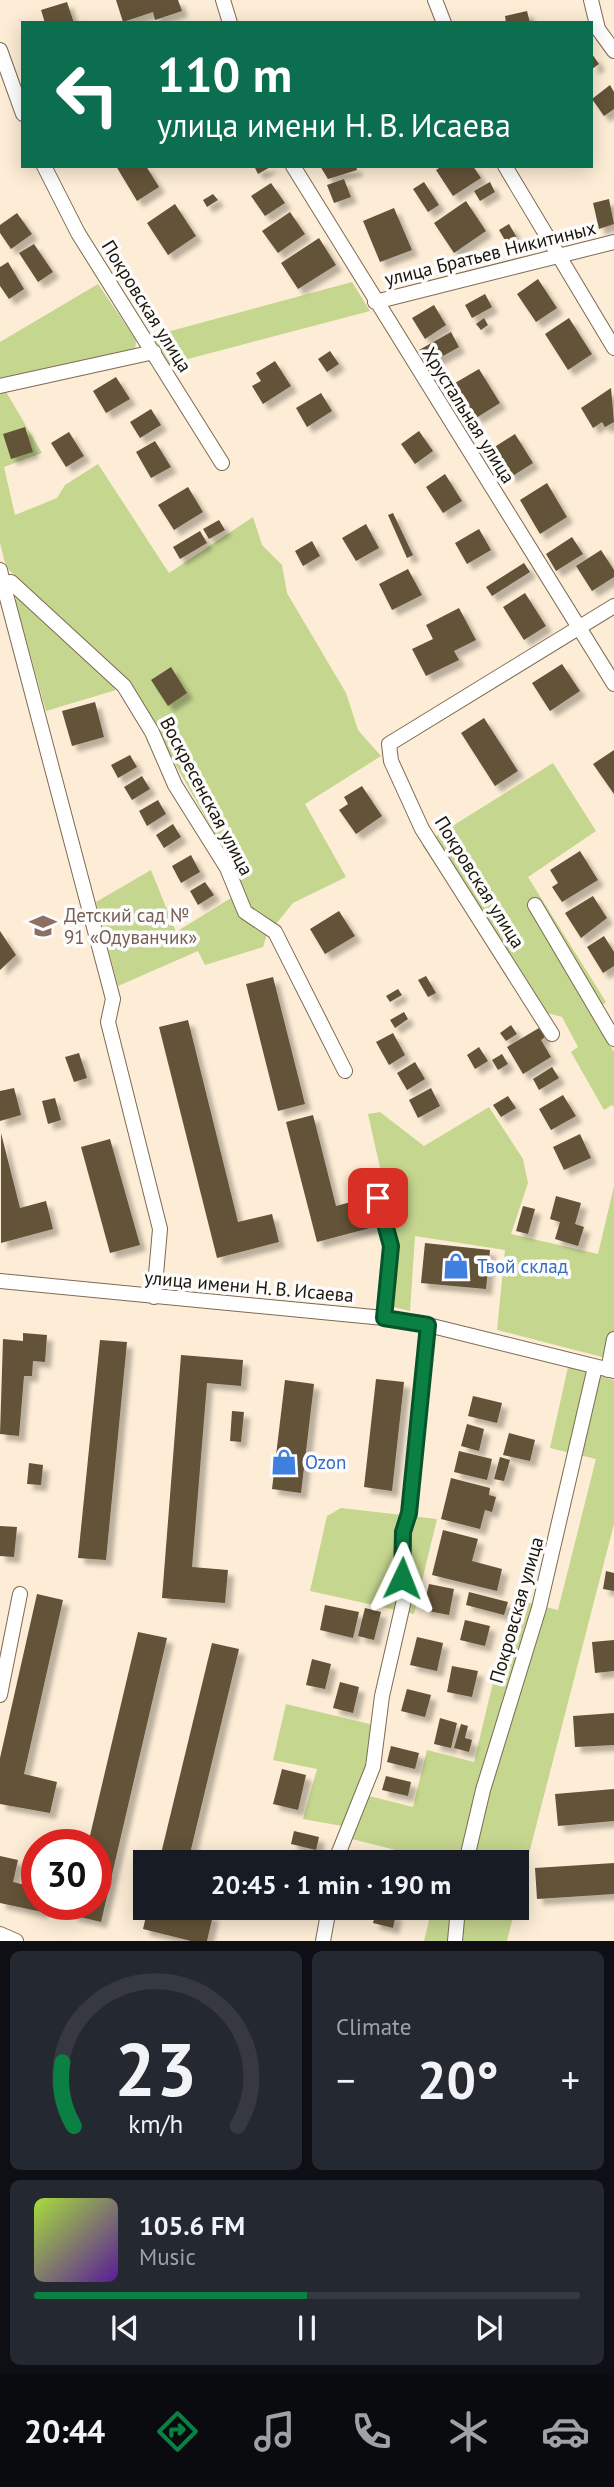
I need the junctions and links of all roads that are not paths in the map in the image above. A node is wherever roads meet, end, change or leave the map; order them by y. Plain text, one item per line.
1 (223, 0) edge
2 (435, 0) edge
3 (591, 0) edge
4 (229, 21) edge
5 (443, 21) edge
6 (0, 50) edge
7 (614, 51) edge
8 (21, 108) edge
9 (45, 168) edge
10 (294, 168) edge
11 (506, 168) edge
12 (614, 242) edge
13 (557, 254) junction
14 (375, 302) junction
15 (614, 348) edge
16 (154, 352) junction
17 (0, 386) edge
18 (222, 463) dead end
19 (2, 576) edge
20 (614, 606) edge
21 (579, 627) junction
22 (614, 684) edge
23 (535, 905) dead end
24 (552, 1034) dead end
25 (614, 1039) edge
26 (345, 1071) dead end
27 (378, 1198) dead end
28 (0, 1281) edge
29 (154, 1297) junction
30 (384, 1318) junction
31 (428, 1325) junction
32 (614, 1339) edge
33 (606, 1369) edge
34 (20, 1594) dead end
35 (0, 1695) edge
36 (340, 1850) edge
37 (469, 1850) edge
38 (327, 1920) edge
39 (457, 1920) edge
40 (0, 1934) edge
41 (16, 1941) edge
42 (323, 1941) edge
43 (455, 1941) edge

1 - 4 street
2 - 5 street
3 - 7 street
6 - 8 street
9 - 16 street, Покровская улица
10 - 14 street, Хрустальная улица
11 - 13 street
12 - 13 street, улица Братьев Никитиных
13 - 14 street, улица Братьев Никитиных
13 - 15 street
14 - 21 street, Хрустальная улица
16 - 17 street
16 - 18 street, Покровская улица
19 - 26 street, Воскресенская улица
19 - 29 street
20 - 21 street
21 - 22 street, Хрустальная улица
21 - 24 street, Покровская улица
23 - 25 street, Покровская улица
27 - 30 street
28 - 29 street, улица имени Н. В. Исаева
29 - 30 street, улица имени Н. В. Исаева
30 - 31 street, улица имени Н. В. Исаева
31 - 33 street, улица имени Н. В. Исаева
31 - 36 street
32 - 33 street, Покровская улица
33 - 37 street, Покровская улица
34 - 35 street
38 - 42 street
39 - 43 street
40 - 41 street

